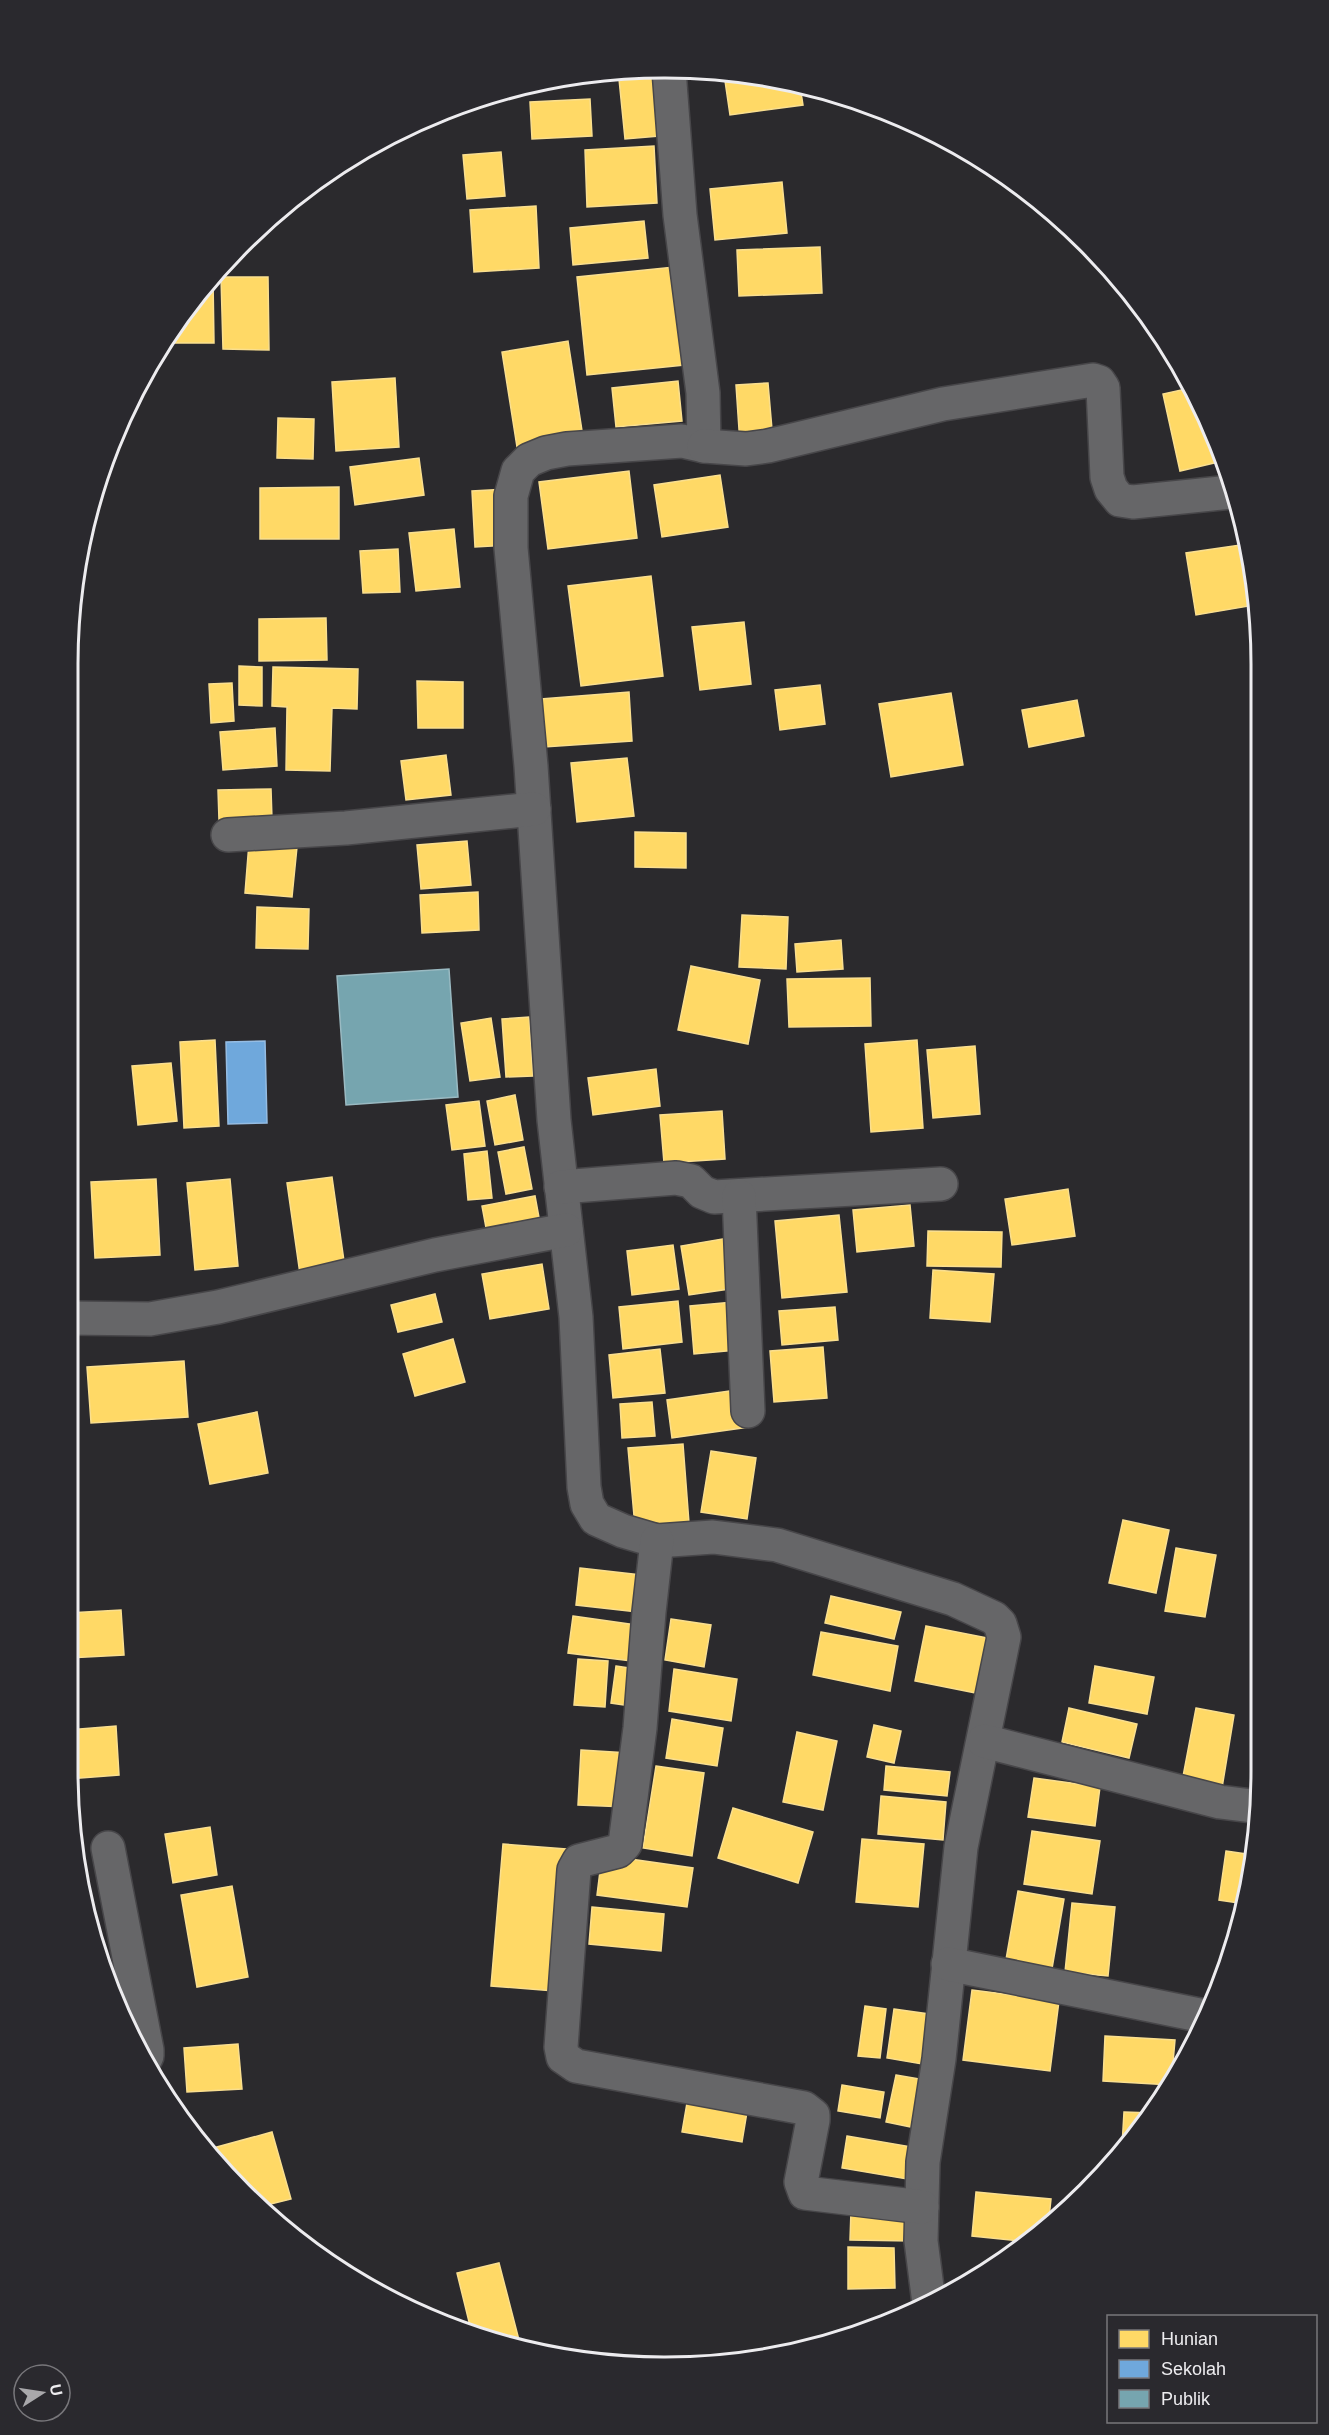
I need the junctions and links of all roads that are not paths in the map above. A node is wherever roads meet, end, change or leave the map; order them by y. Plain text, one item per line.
1 (670, 78) edge
2 (704, 446) junction
3 (1225, 493) edge
4 (534, 809) junction
5 (228, 835) dead end
6 (941, 1184) dead end
7 (561, 1187) junction
8 (739, 1196) junction
9 (566, 1230) junction
10 (78, 1319) edge
11 (748, 1411) dead end
12 (657, 1541) junction
13 (984, 1741) junction
14 (1250, 1806) edge
15 (108, 1848) dead end
16 (948, 1964) junction
17 (1198, 2015) edge
18 (146, 2044) edge
19 (922, 2208) junction
20 (928, 2295) edge

1 - 2 street
2 - 3 street
2 - 4 street
4 - 5 street
4 - 7 street
6 - 8 street
7 - 8 street
7 - 9 street
8 - 11 street
9 - 10 street
9 - 12 street
12 - 13 street
12 - 19 street
13 - 14 street
13 - 16 street
15 - 18 street
16 - 17 street
16 - 19 street
19 - 20 street

